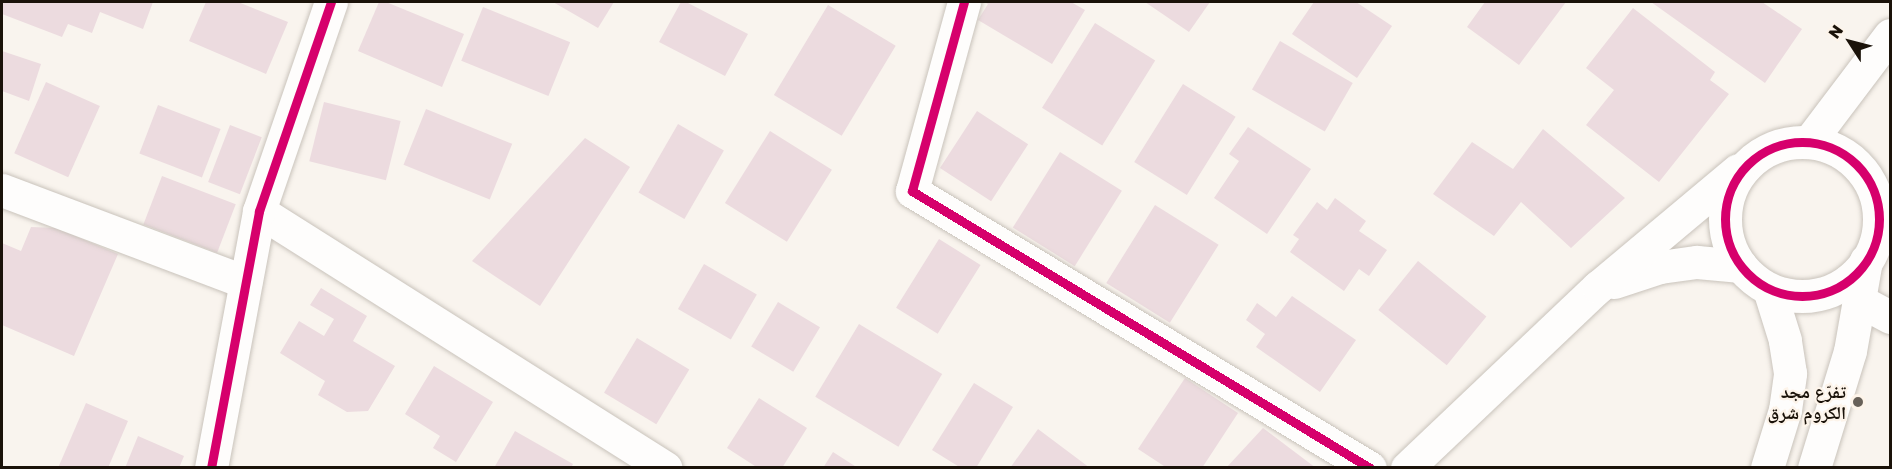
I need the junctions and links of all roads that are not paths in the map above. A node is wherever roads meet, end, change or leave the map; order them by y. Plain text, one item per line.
1 (331, 2) edge
2 (964, 2) edge
3 (1890, 35) edge
4 (1809, 142) junction
5 (1754, 157) junction
6 (2, 190) edge
7 (259, 211) junction
8 (1885, 213) edge
9 (1866, 260) junction
10 (1741, 266) junction
11 (245, 282) junction
12 (1598, 287) junction
13 (1769, 289) junction
14 (1860, 301) junction
15 (1890, 318) edge
16 (211, 468) edge
17 (665, 468) edge
18 (1370, 468) edge
19 (1407, 468) edge
20 (1767, 468) edge
21 (1814, 468) edge

1 - 7 street
2 - 18 street
3 - 4 street
4 - 5 street
4 - 8 street
5 - 10 street
5 - 12 street
6 - 11 street
7 - 11 street
7 - 17 street
8 - 9 street
9 - 13 street
9 - 14 street
10 - 12 street
10 - 13 street
11 - 16 street
12 - 19 street
13 - 20 street
14 - 15 street
14 - 21 street

